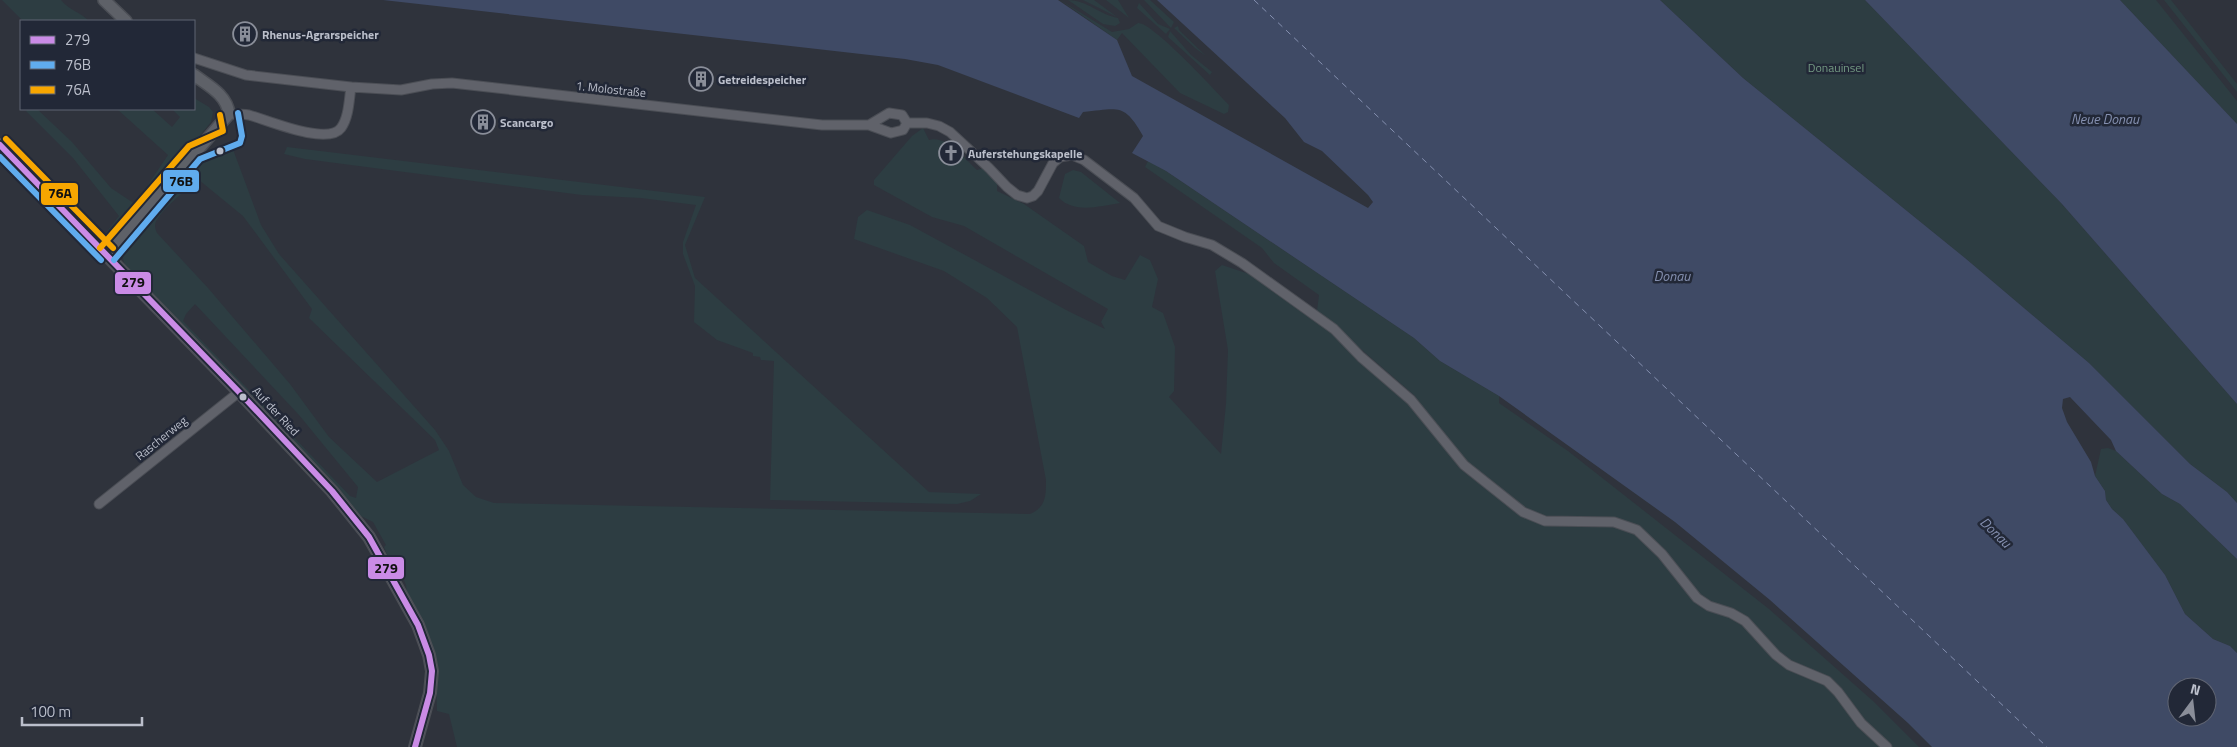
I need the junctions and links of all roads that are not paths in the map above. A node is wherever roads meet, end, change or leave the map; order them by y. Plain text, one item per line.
1 (104, 0) edge
2 (125, 20) edge
3 (195, 58) edge
4 (195, 75) edge
5 (351, 87) junction
6 (229, 114) junction
7 (907, 122) junction
8 (870, 125) junction
9 (0, 145) edge
10 (107, 254) junction
11 (239, 392) junction
12 (99, 504) dead end
13 (415, 747) edge
14 (1887, 747) edge

1 - 2 main road
3 - 5 street, 1. Molostraße
4 - 6 main road
5 - 6 street
5 - 8 street, 1. Molostraße
6 - 10 main road
7 - 8 street, 1. Molostraße
7 - 8 street, 1. Molostraße
7 - 14 street
9 - 10 main road, Auf der Ried
10 - 11 main road, Auf der Ried
11 - 12 street, Rascherweg
11 - 13 main road, Auf der Ried

